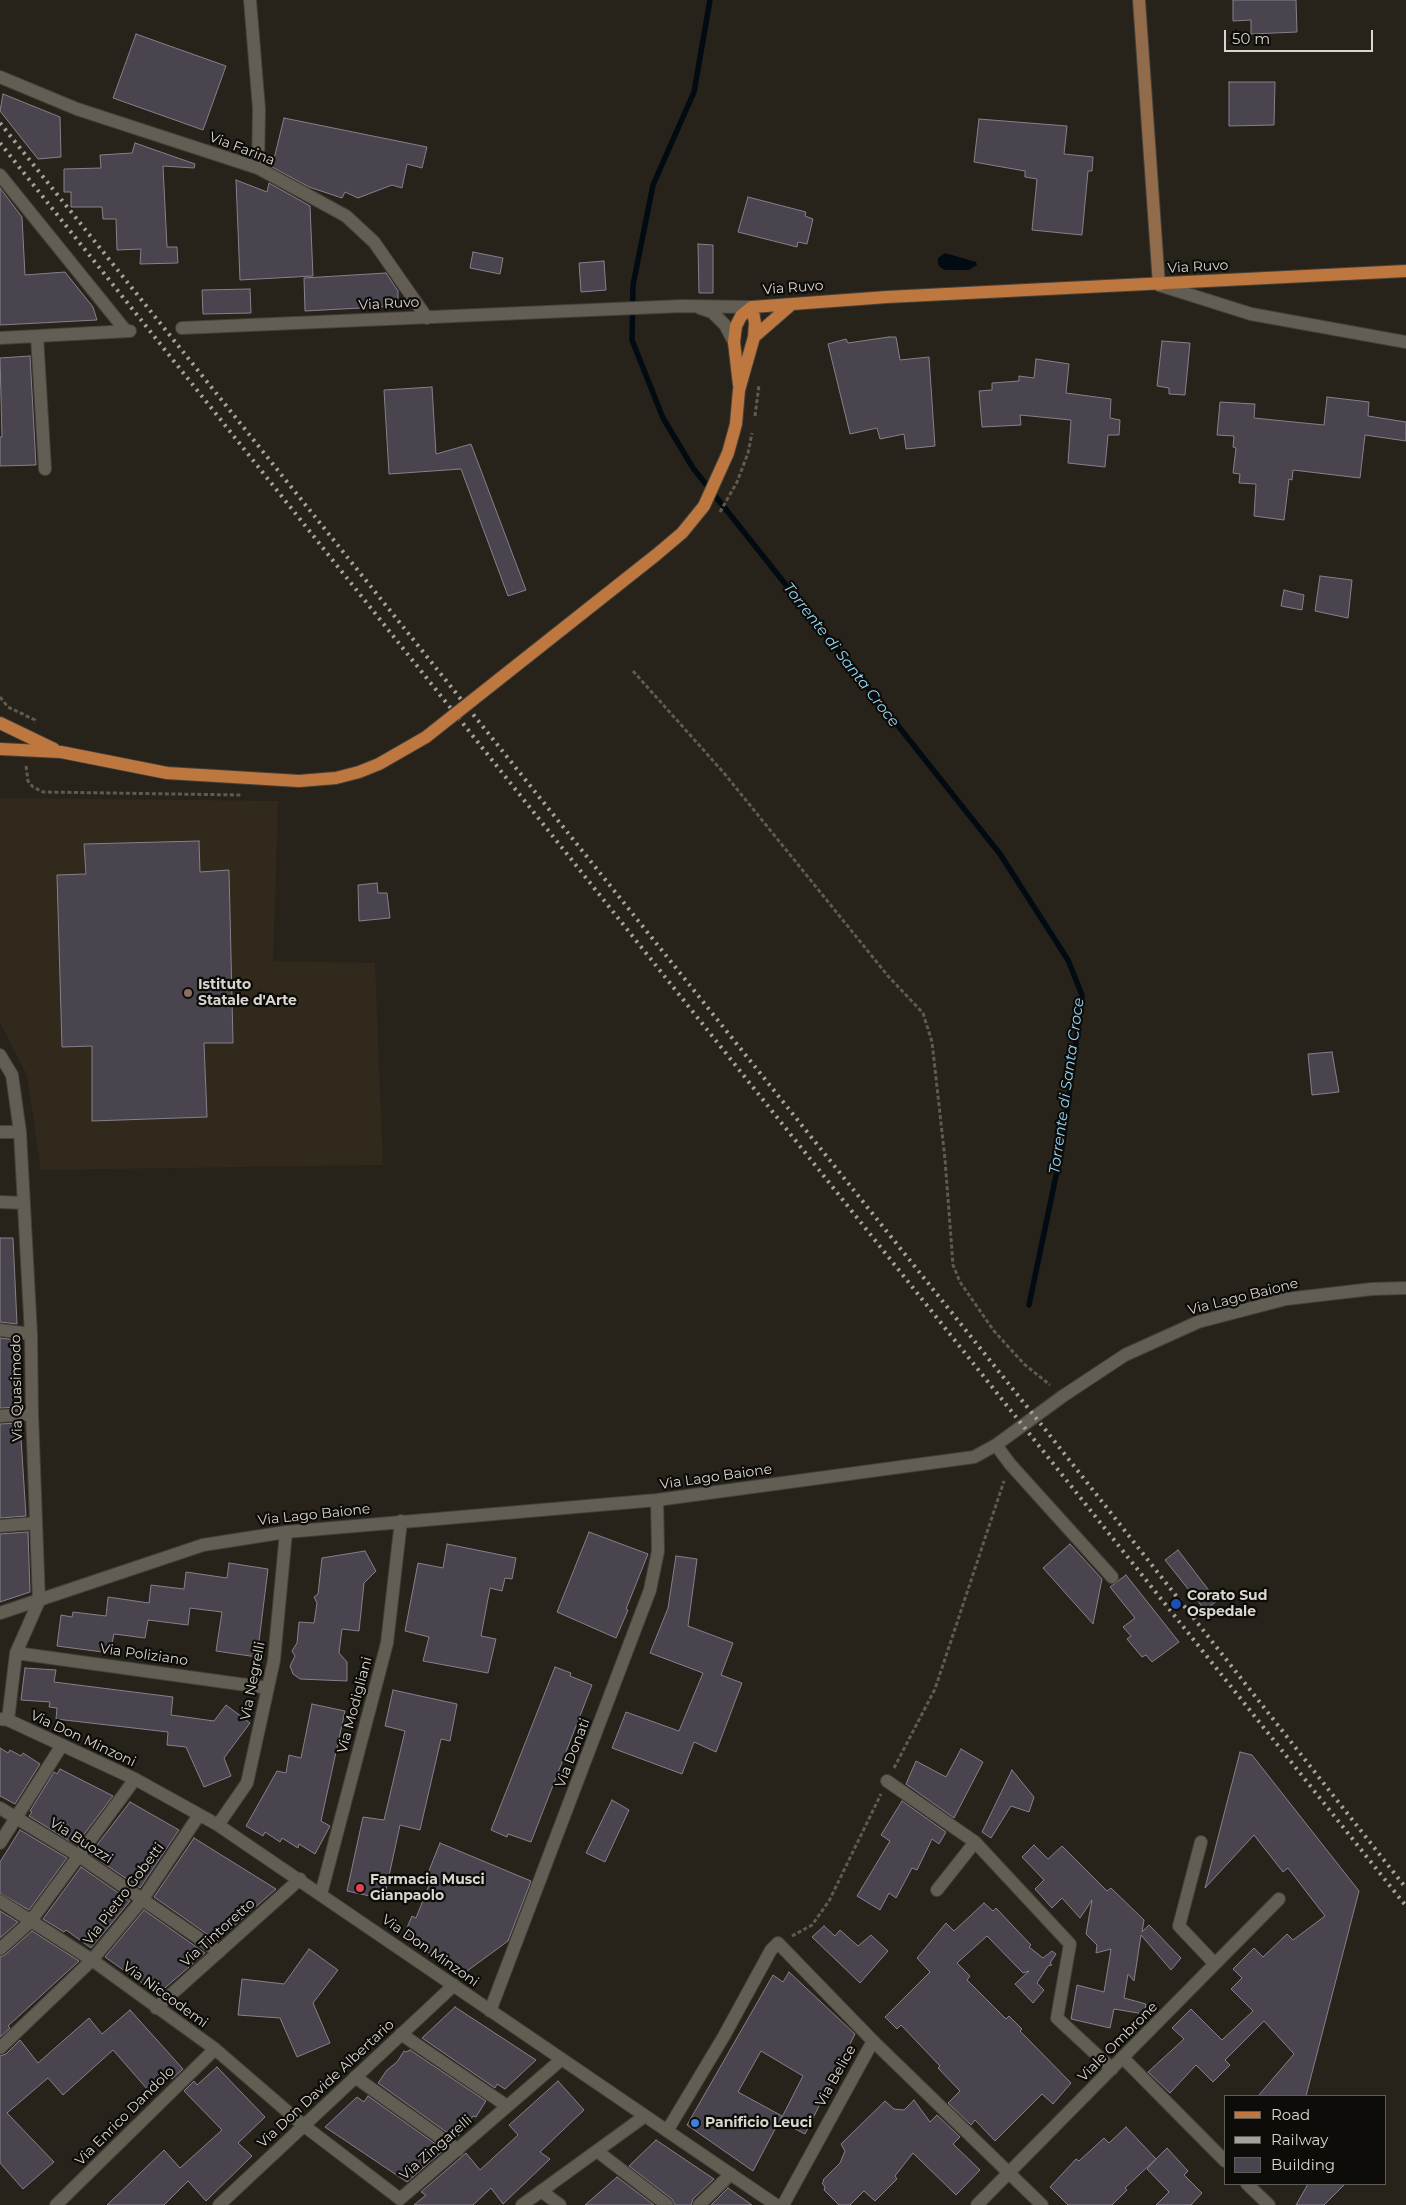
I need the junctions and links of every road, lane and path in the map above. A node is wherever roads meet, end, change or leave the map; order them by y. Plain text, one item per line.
1 (250, 0) edge
2 (1139, 0) edge
3 (0, 77) edge
4 (258, 168) junction
5 (0, 175) edge
6 (1406, 271) edge
7 (1159, 284) junction
8 (792, 304) junction
9 (686, 306) junction
10 (752, 307) junction
11 (427, 318) junction
12 (182, 328) dead end
13 (37, 336) junction
14 (754, 337) junction
15 (0, 338) edge
16 (734, 342) junction
17 (1406, 342) edge
18 (759, 382) dead end
19 (739, 390) junction
20 (755, 418) dead end
21 (45, 469) dead end
22 (633, 671) dead end
23 (0, 723) edge
24 (0, 750) edge
25 (61, 752) junction
26 (0, 1055) edge
27 (0, 1132) edge
28 (20, 1132) junction
29 (0, 1202) edge
30 (24, 1202) junction
31 (1406, 1288) edge
32 (0, 1330) edge
33 (31, 1334) junction
34 (1063, 1396) junction
35 (32, 1414) junction
36 (0, 1416) edge
37 (996, 1445) junction
38 (1010, 1464) junction
39 (657, 1500) junction
40 (401, 1521) junction
41 (36, 1523) junction
42 (0, 1526) edge
43 (286, 1532) junction
44 (1112, 1577) dead end
45 (39, 1601) junction
46 (0, 1613) edge
47 (16, 1653) junction
48 (268, 1688) junction
49 (4, 1719) edge
50 (62, 1745) junction
51 (135, 1779) junction
52 (887, 1781) junction
53 (0, 1808) edge
54 (199, 1815) junction
55 (17, 1816) junction
56 (218, 1825) junction
57 (975, 1842) junction
58 (1201, 1842) dead end
59 (0, 1843) edge
60 (79, 1856) junction
61 (300, 1879) junction
62 (936, 1890) dead end
63 (321, 1894) junction
64 (1279, 1899) dead end
65 (142, 1900) junction
66 (0, 1901) edge
67 (30, 1922) junction
68 (778, 1943) junction
69 (0, 1950) edge
70 (219, 1952) junction
71 (92, 1960) junction
72 (1215, 1964) junction
73 (454, 1985) junction
74 (156, 2008) junction
75 (490, 2011) junction
76 (401, 2034) junction
77 (873, 2041) junction
78 (0, 2048) edge
79 (215, 2049) junction
80 (1122, 2058) junction
81 (562, 2059) junction
82 (1112, 2069) junction
83 (355, 2077) junction
84 (507, 2106) junction
85 (646, 2116) junction
86 (303, 2124) junction
87 (667, 2130) junction
88 (458, 2150) junction
89 (597, 2151) junction
90 (1224, 2161) edge
91 (731, 2174) junction
92 (1008, 2174) junction
93 (1248, 2185) edge
94 (541, 2191) junction
95 (56, 2205) edge
96 (219, 2205) edge
97 (522, 2205) edge
98 (560, 2205) edge
99 (667, 2205) edge
100 (699, 2205) edge
101 (776, 2205) edge
102 (783, 2205) edge
103 (977, 2205) edge
104 (1042, 2205) edge
105 (1269, 2205) edge

1 - 4 street
2 - 7 street
3 - 4 street, Via Farina
4 - 11 street, Via Farina
5 - 13 street
6 - 7 main road, Via Ruvo
7 - 8 main road, Via Ruvo
7 - 17 street
8 - 10 main road, Via Ruvo
8 - 14 main road
9 - 10 street, Via Ruvo
9 - 11 street, Via Ruvo
9 - 16 street
10 - 14 main road
10 - 16 main road
11 - 12 street, Via Ruvo
13 - 15 street
13 - 21 street
14 - 19 main road
16 - 19 main road
18 - 20 path
19 - 25 main road, bridge
22 - 34 path
23 - 25 main road
24 - 25 main road
26 - 28 street, Via Quasimodo
27 - 28 street
28 - 30 street, Via Quasimodo
29 - 30 street
30 - 33 street, Via Quasimodo
31 - 34 street, Via Lago Baione
32 - 33 street
33 - 35 street, Via Quasimodo
34 - 37 street, Via Lago Baione
35 - 36 street
35 - 41 street, Via Quasimodo
37 - 38 street
37 - 39 street, Via Lago Baione
38 - 44 street
38 - 52 path
39 - 40 street, Via Lago Baione
39 - 75 street, Via Donati
40 - 43 street, Via Lago Baione
40 - 63 street, Via Modigliani
41 - 42 street
41 - 45 street, Via Quasimodo
43 - 45 street, Via Lago Baione
43 - 48 street, Via Negrelli
45 - 46 street, Via Lago Baione
45 - 47 street, Via Quasimodo
47 - 48 street, Via Poliziano
47 - 49 street, Via Quasimodo
48 - 56 street, Via Negrelli
49 - 50 street, Via Don Minzoni
50 - 51 street, Via Don Minzoni
50 - 55 street
51 - 54 street, Via Don Minzoni
51 - 60 street
52 - 57 street
52 - 68 path
53 - 55 street, Via Buozzi
54 - 56 street, Via Don Minzoni
54 - 65 street, Via Pietro Gobetti
55 - 59 street
55 - 60 street, Via Buozzi
56 - 61 street, Via Don Minzoni
57 - 62 street
57 - 82 street
58 - 72 street
60 - 65 street, Via Buozzi
60 - 67 street
61 - 63 street, Via Don Minzoni
61 - 70 street, Via Tintoretto
63 - 73 street, Via Don Minzoni
64 - 72 street, Viale Ombrone
65 - 70 street, Via Buozzi
65 - 71 street, Via Pietro Gobetti
66 - 67 street, Via Niccodemi
67 - 69 street
67 - 71 street, Via Niccodemi
68 - 77 street
68 - 87 street
70 - 74 street, Via Tintoretto
71 - 74 street, Via Niccodemi
71 - 78 street, Via Pietro Gobetti
72 - 80 street, Viale Ombrone
73 - 75 street, Via Don Minzoni
73 - 76 street, Via Don Davide Albertario
74 - 79 street, Via Niccodemi
75 - 81 street, Via Don Minzoni
76 - 83 street, Via Don Davide Albertario
76 - 84 street
77 - 92 street
77 - 102 street, Via Belice
79 - 86 street, Via Niccodemi
79 - 95 street, Via Enrico Dandolo
80 - 82 street, Viale Ombrone
80 - 90 street
81 - 84 street, Via Zingarelli
81 - 85 street, Via Don Minzoni
82 - 92 street, Viale Ombrone
83 - 86 street, Via Don Davide Albertario
83 - 88 street
84 - 88 street, Via Zingarelli
85 - 87 street, Via Don Minzoni
85 - 89 street
86 - 88 street, Via Zingarelli
86 - 96 street, Via Don Davide Albertario
87 - 91 street, Via Don Minzoni
89 - 94 street
89 - 99 street
91 - 100 street
91 - 101 street, Via Don Minzoni
92 - 103 street, Viale Ombrone
92 - 104 street
93 - 105 street
94 - 97 street
94 - 98 street

